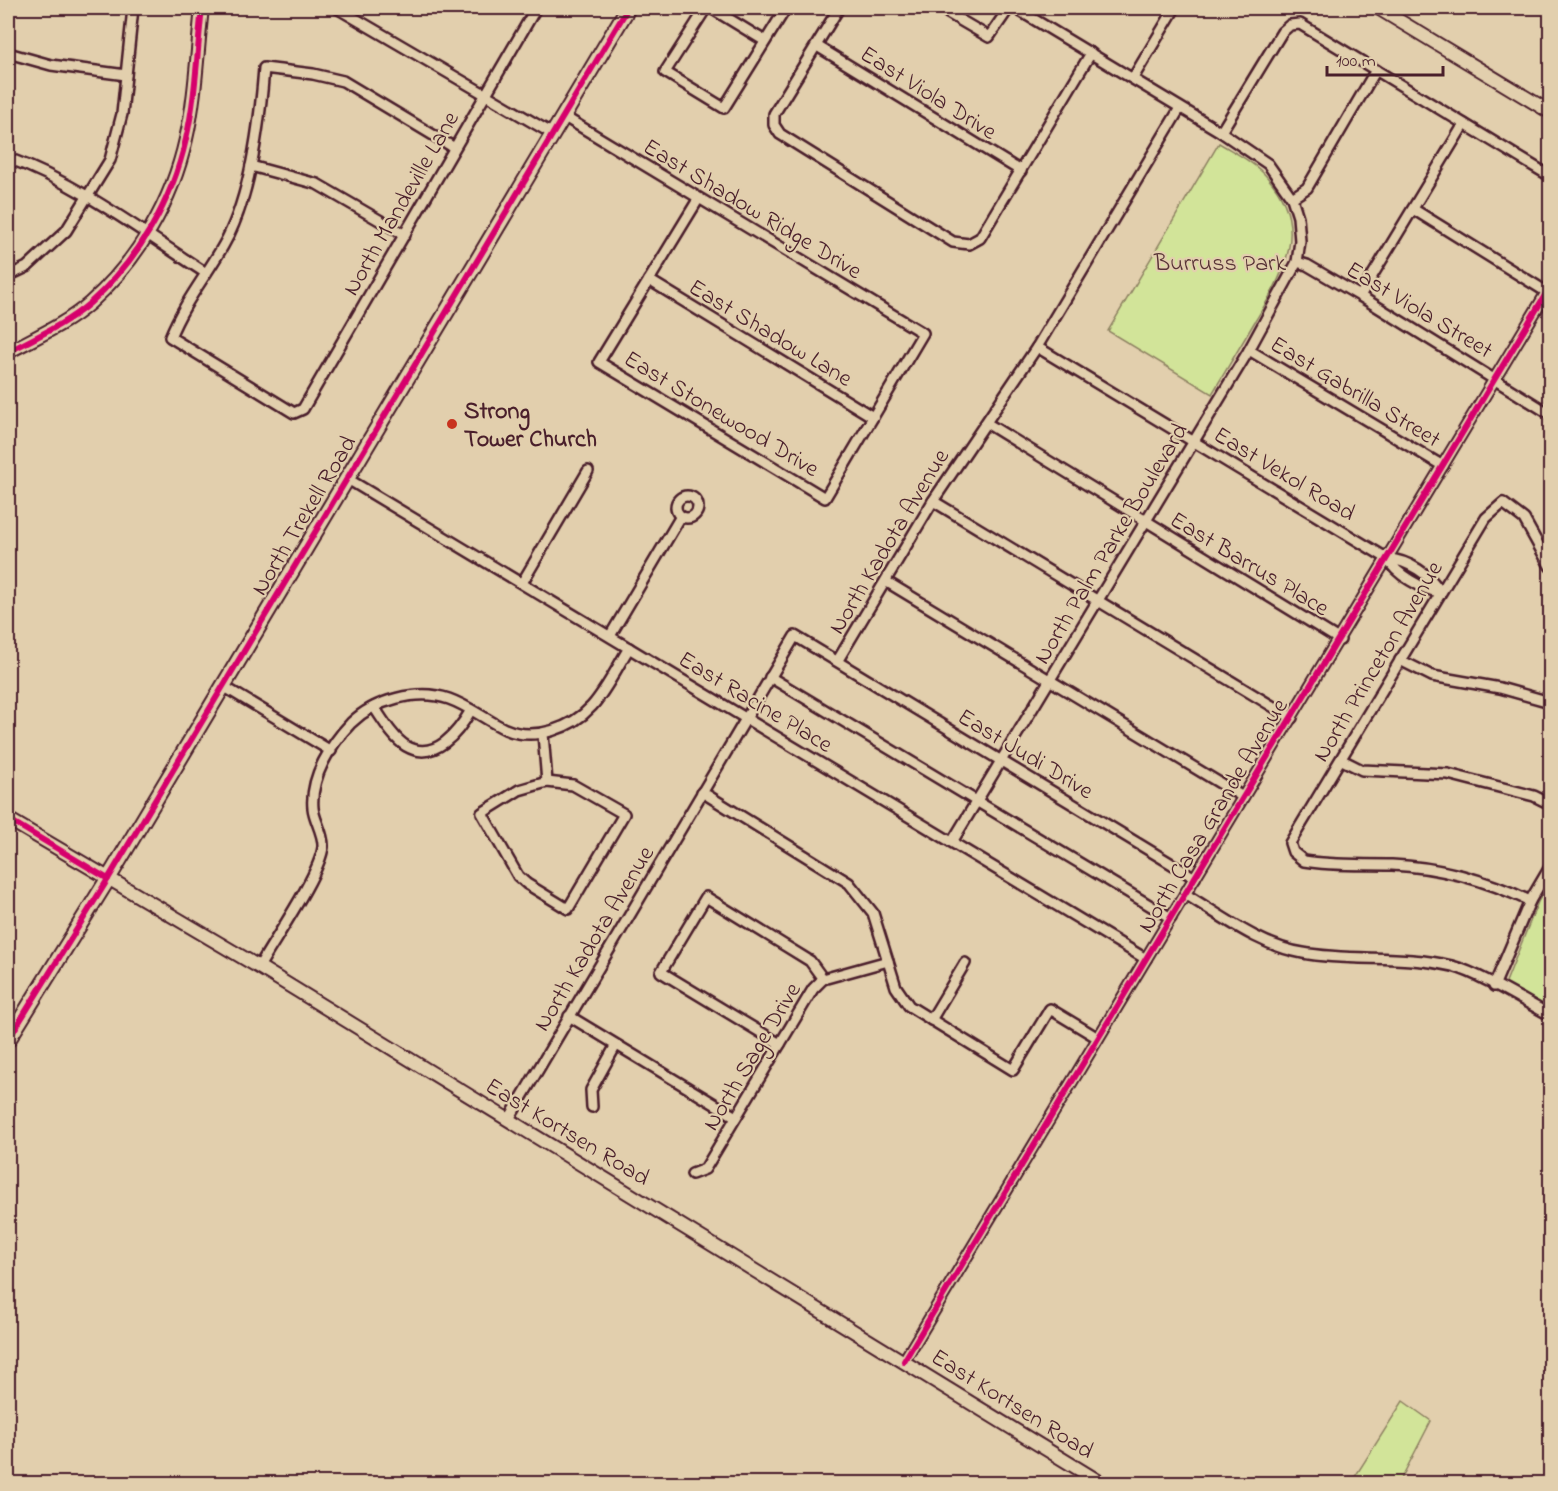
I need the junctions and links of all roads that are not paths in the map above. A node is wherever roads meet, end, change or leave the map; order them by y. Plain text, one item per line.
1 (133, 8) edge
2 (202, 8) edge
3 (337, 8) edge
4 (536, 8) edge
5 (628, 8) edge
6 (708, 8) edge
7 (786, 8) edge
8 (839, 8) edge
9 (951, 8) edge
10 (1009, 8) edge
11 (1015, 8) edge
12 (1175, 8) edge
13 (1378, 8) edge
14 (765, 41) junction
15 (818, 46) junction
16 (8, 52) edge
17 (1091, 53) junction
18 (1376, 70) junction
19 (126, 75) junction
20 (1133, 78) junction
21 (485, 94) junction
22 (1179, 108) junction
23 (1551, 112) edge
24 (563, 116) junction
25 (1464, 124) junction
26 (1221, 132) junction
27 (553, 134) junction
28 (453, 147) junction
29 (8, 159) edge
30 (251, 166) junction
31 (1021, 171) junction
32 (1551, 176) edge
33 (88, 197) junction
34 (699, 198) junction
35 (1292, 198) junction
36 (1413, 209) junction
37 (146, 235) junction
38 (405, 235) junction
39 (1297, 262) junction
40 (206, 273) junction
41 (8, 276) edge
42 (649, 280) junction
43 (1550, 291) edge
44 (1360, 296) junction
45 (1037, 346) junction
46 (1250, 350) junction
47 (8, 352) edge
48 (1497, 379) junction
49 (1551, 414) edge
50 (873, 417) junction
51 (988, 424) junction
52 (1195, 441) junction
53 (1443, 466) junction
54 (588, 471) dead end
55 (346, 478) junction
56 (933, 501) junction
57 (681, 516) dead end
58 (1145, 522) junction
59 (1388, 559) junction
60 (1551, 566) edge
61 (887, 582) junction
62 (522, 583) junction
63 (1440, 592) junction
64 (1097, 600) junction
65 (610, 636) junction
66 (1340, 640) junction
67 (628, 648) junction
68 (838, 660) junction
69 (1400, 660) junction
70 (770, 677) junction
71 (1049, 681) junction
72 (223, 686) junction
73 (1551, 702) edge
74 (374, 707) junction
75 (471, 710) junction
76 (746, 718) junction
77 (1292, 718) junction
78 (543, 734) junction
79 (331, 751) junction
80 (1001, 760) junction
81 (1342, 760) junction
82 (547, 782) junction
83 (702, 792) junction
84 (1243, 797) junction
85 (976, 802) junction
86 (1551, 804) edge
87 (8, 819) edge
88 (952, 842) junction
89 (1551, 867) edge
90 (1195, 878) junction
91 (108, 879) junction
92 (1185, 894) junction
93 (1530, 901) junction
94 (1170, 918) junction
95 (1146, 958) junction
96 (888, 961) junction
97 (964, 963) dead end
98 (259, 967) junction
99 (823, 979) junction
100 (1494, 986) junction
101 (1551, 1015) edge
102 (569, 1016) junction
103 (931, 1020) junction
104 (1098, 1038) junction
105 (8, 1040) edge
106 (780, 1044) junction
107 (616, 1045) junction
108 (592, 1107) dead end
109 (736, 1117) junction
110 (509, 1119) junction
111 (692, 1174) dead end
112 (904, 1360) junction
113 (1103, 1484) edge

1 - 19 street
2 - 37 street
3 - 21 street
4 - 21 street, North Mandeville Lane
5 - 24 main road, North Trekell Road
6 - 14 street
6 - 14 street
7 - 14 street
8 - 15 street
9 - 10 street
11 - 17 street
12 - 20 street
13 - 23 street
15 - 31 street, East Viola Drive
15 - 31 street
16 - 19 street
17 - 20 street
17 - 31 street
18 - 25 street
18 - 26 street
18 - 35 street
19 - 33 street
20 - 22 street
21 - 27 street
21 - 28 street, North Mandeville Lane
22 - 26 street
22 - 45 street, North Kadota Avenue
24 - 27 main road, North Trekell Road
24 - 34 street, East Shadow Ridge Drive
25 - 32 street
25 - 36 street
26 - 35 street
27 - 55 main road, North Trekell Road
28 - 30 street
28 - 38 street, North Mandeville Lane
29 - 33 street
30 - 38 street
30 - 40 street
33 - 37 street
33 - 41 street
34 - 42 street
34 - 50 street, East Shadow Ridge Drive
35 - 39 street
36 - 43 street
36 - 44 street
37 - 40 street
37 - 47 street
38 - 40 street, North Mandeville Lane
39 - 44 street, East Viola Street
39 - 46 street, North Palm Parke Boulevard
42 - 50 street, East Shadow Lane
42 - 50 street, East Stonewood Drive
43 - 48 street, North Casa Grande Avenue
44 - 48 street, East Viola Street
45 - 51 street, North Kadota Avenue
45 - 52 street, East Vekol Road
46 - 52 street, North Palm Parke Boulevard
46 - 53 street, East Gabrilla Street
48 - 49 street, East Viola Street
48 - 53 street, North Casa Grande Avenue
51 - 56 street, North Kadota Avenue
51 - 58 street, East Barrus Place
52 - 58 street, North Palm Parke Boulevard
52 - 59 street, East Vekol Road
53 - 59 street, North Casa Grande Avenue
54 - 62 street
55 - 62 street, East Racine Place
55 - 72 main road, North Trekell Road
56 - 61 street, North Kadota Avenue
56 - 64 street
57 - 65 street
58 - 64 street, North Palm Parke Boulevard
58 - 66 street, East Barrus Place
59 - 63 street, East Vekol Road
59 - 66 street, North Casa Grande Avenue
60 - 63 street, North Princeton Avenue
61 - 68 street, North Kadota Avenue
61 - 71 street
62 - 65 street, East Racine Place
63 - 69 street, North Princeton Avenue
64 - 71 street, North Palm Parke Boulevard
64 - 77 street
65 - 67 street, East Racine Place
66 - 77 street, North Casa Grande Avenue
67 - 76 street, East Racine Place
67 - 78 street
68 - 70 street, North Kadota Avenue
68 - 80 street, East Judi Drive
69 - 73 street
69 - 81 street, North Princeton Avenue
70 - 76 street, North Kadota Avenue
70 - 85 street
71 - 80 street, North Palm Parke Boulevard
71 - 84 street
72 - 79 street
72 - 91 main road, North Trekell Road
74 - 75 street
74 - 75 street
74 - 79 street
75 - 78 street
76 - 83 street, North Kadota Avenue
76 - 88 street, East Racine Place
77 - 84 street, North Casa Grande Avenue
78 - 82 street
79 - 98 street
80 - 85 street, North Palm Parke Boulevard
80 - 90 street, East Judi Drive
81 - 86 street
81 - 93 street, North Princeton Avenue
82 - 82 street
83 - 96 street
83 - 102 street, North Kadota Avenue
84 - 90 street, North Casa Grande Avenue
85 - 88 street, North Palm Parke Boulevard
85 - 94 street
87 - 91 street, East Kortsen Road
88 - 95 street, East Racine Place
89 - 93 street
90 - 92 street, North Casa Grande Avenue
91 - 98 street, East Kortsen Road
91 - 105 main road, North Trekell Road
92 - 94 street, North Casa Grande Avenue
92 - 100 street
93 - 100 street
94 - 95 street, North Casa Grande Avenue
95 - 104 street, North Casa Grande Avenue
96 - 99 street, North Sage Drive
96 - 103 street
97 - 103 street
98 - 110 street, East Kortsen Road
99 - 106 street, North Sage Drive
99 - 106 street
100 - 101 street
102 - 107 street
102 - 110 street, North Kadota Avenue
103 - 104 street
104 - 112 street, North Casa Grande Avenue
106 - 109 street, North Sage Drive
107 - 108 street
107 - 109 street
109 - 111 street, North Sage Drive
110 - 112 street, East Kortsen Road
112 - 113 street, East Kortsen Road

